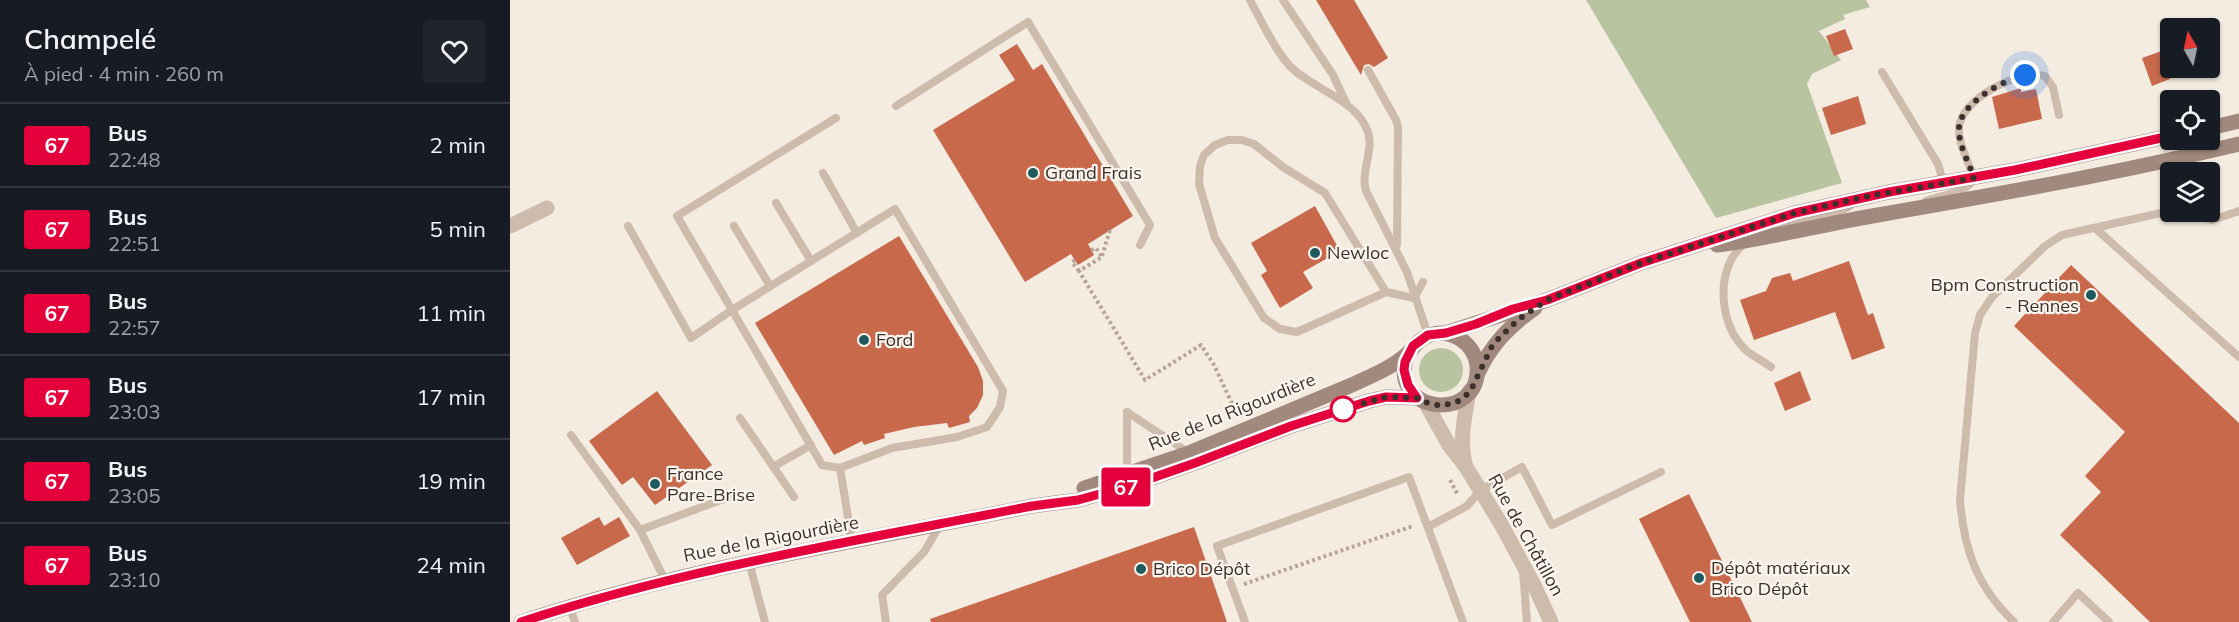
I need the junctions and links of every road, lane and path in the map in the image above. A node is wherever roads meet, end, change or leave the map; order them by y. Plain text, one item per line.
1 (1250, 0) edge
2 (1283, 0) edge
3 (1368, 70) dead end
4 (1882, 72) dead end
5 (896, 106) dead end
6 (1347, 106) junction
7 (2059, 115) dead end
8 (836, 118) dead end
9 (2239, 121) edge
10 (2220, 126) edge
11 (2160, 138) edge
12 (2239, 144) edge
13 (823, 173) dead end
14 (1974, 178) junction
15 (1944, 188) junction
16 (1869, 196) junction
17 (776, 203) dead end
18 (547, 208) dead end
19 (1905, 210) junction
20 (2239, 211) edge
21 (2160, 213) edge
22 (2220, 217) edge
23 (510, 226) edge
24 (628, 226) dead end
25 (734, 226) dead end
26 (2095, 228) junction
27 (1110, 230) dead end
28 (857, 232) junction
29 (1746, 241) junction
30 (1140, 245) dead end
31 (1397, 249) junction
32 (1688, 249) junction
33 (1091, 250) dead end
34 (1102, 257) junction
35 (1075, 260) dead end
36 (812, 261) junction
37 (1079, 271) junction
38 (1423, 282) dead end
39 (770, 286) junction
40 (1386, 292) junction
41 (1414, 298) junction
42 (1547, 300) junction
43 (732, 310) junction
44 (1446, 333) junction
45 (1428, 335) junction
46 (1407, 355) junction
47 (2239, 357) edge
48 (1771, 367) dead end
49 (1476, 376) junction
50 (1470, 392) junction
51 (1421, 400) junction
52 (740, 418) dead end
53 (1245, 430) junction
54 (571, 435) dead end
55 (811, 445) junction
56 (1189, 453) junction
57 (773, 467) junction
58 (1466, 467) junction
59 (840, 468) junction
60 (1661, 472) dead end
61 (1126, 475) junction
62 (1481, 490) junction
63 (1458, 494) dead end
64 (729, 497) dead end
65 (794, 497) dead end
66 (1449, 500) dead end
67 (1032, 506) junction
68 (1426, 523) junction
69 (940, 525) junction
70 (640, 530) junction
71 (852, 542) junction
72 (1522, 561) junction
73 (749, 562) junction
74 (665, 580) junction
75 (1233, 588) junction
76 (569, 606) junction
77 (521, 622) edge
78 (575, 622) edge
79 (765, 622) edge
80 (886, 622) edge
81 (1245, 622) edge
82 (1463, 622) edge
83 (1527, 622) edge
84 (1551, 622) edge
85 (2014, 622) edge
86 (2052, 622) edge
87 (2109, 622) edge

1 - 6 lane
2 - 6 lane
3 - 31 lane
4 - 15 lane
5 - 30 lane
6 - 31 lane
7 - 14 lane
8 - 43 lane
9 - 10 street
11 - 14 street
12 - 19 street
13 - 28 lane
14 - 15 street
15 - 16 street
15 - 19 lane
16 - 29 lane
16 - 32 street
17 - 36 lane
18 - 23 street
19 - 29 street
20 - 22 lane
21 - 26 lane
24 - 43 lane
25 - 39 lane
26 - 47 lane
26 - 85 lane
27 - 34 path
28 - 36 lane
28 - 59 lane
29 - 32 street
29 - 48 lane
31 - 41 lane
32 - 42 street
33 - 34 path
34 - 37 path
35 - 37 path
36 - 39 lane
37 - 53 path
38 - 41 lane
39 - 43 lane
40 - 40 lane
40 - 41 lane
41 - 45 lane
42 - 44 street
42 - 49 street
43 - 55 lane
44 - 45 street
44 - 49 street
45 - 46 street
46 - 51 street
46 - 53 street, Rue de la Rigourdière
49 - 50 street
50 - 51 street
50 - 58 street, Rue de Châtillon
51 - 58 street, Rue de Châtillon
51 - 67 street, Rue de la Rigourdière
52 - 57 lane
53 - 56 street, Rue de la Rigourdière
54 - 70 lane
55 - 57 lane
55 - 59 lane
56 - 61 street, Rue de la Rigourdière
56 - 61 lane
57 - 65 lane
58 - 62 street, Rue de Châtillon
59 - 71 lane
60 - 62 lane
61 - 67 street, Rue de la Rigourdière
62 - 68 lane
62 - 72 street, Rue de Châtillon
63 - 66 path
64 - 70 lane
67 - 69 street, Rue de la Rigourdière
68 - 75 path
68 - 75 lane
68 - 82 lane
69 - 71 street, Rue de la Rigourdière
69 - 80 lane
70 - 74 lane
71 - 73 street, Rue de la Rigourdière
72 - 83 lane
72 - 84 street, Rue de Châtillon
73 - 74 street, Rue de la Rigourdière
73 - 79 lane
74 - 76 street, Rue de la Rigourdière
75 - 81 lane
76 - 77 street, Rue de la Rigourdière
76 - 78 lane
86 - 87 lane

